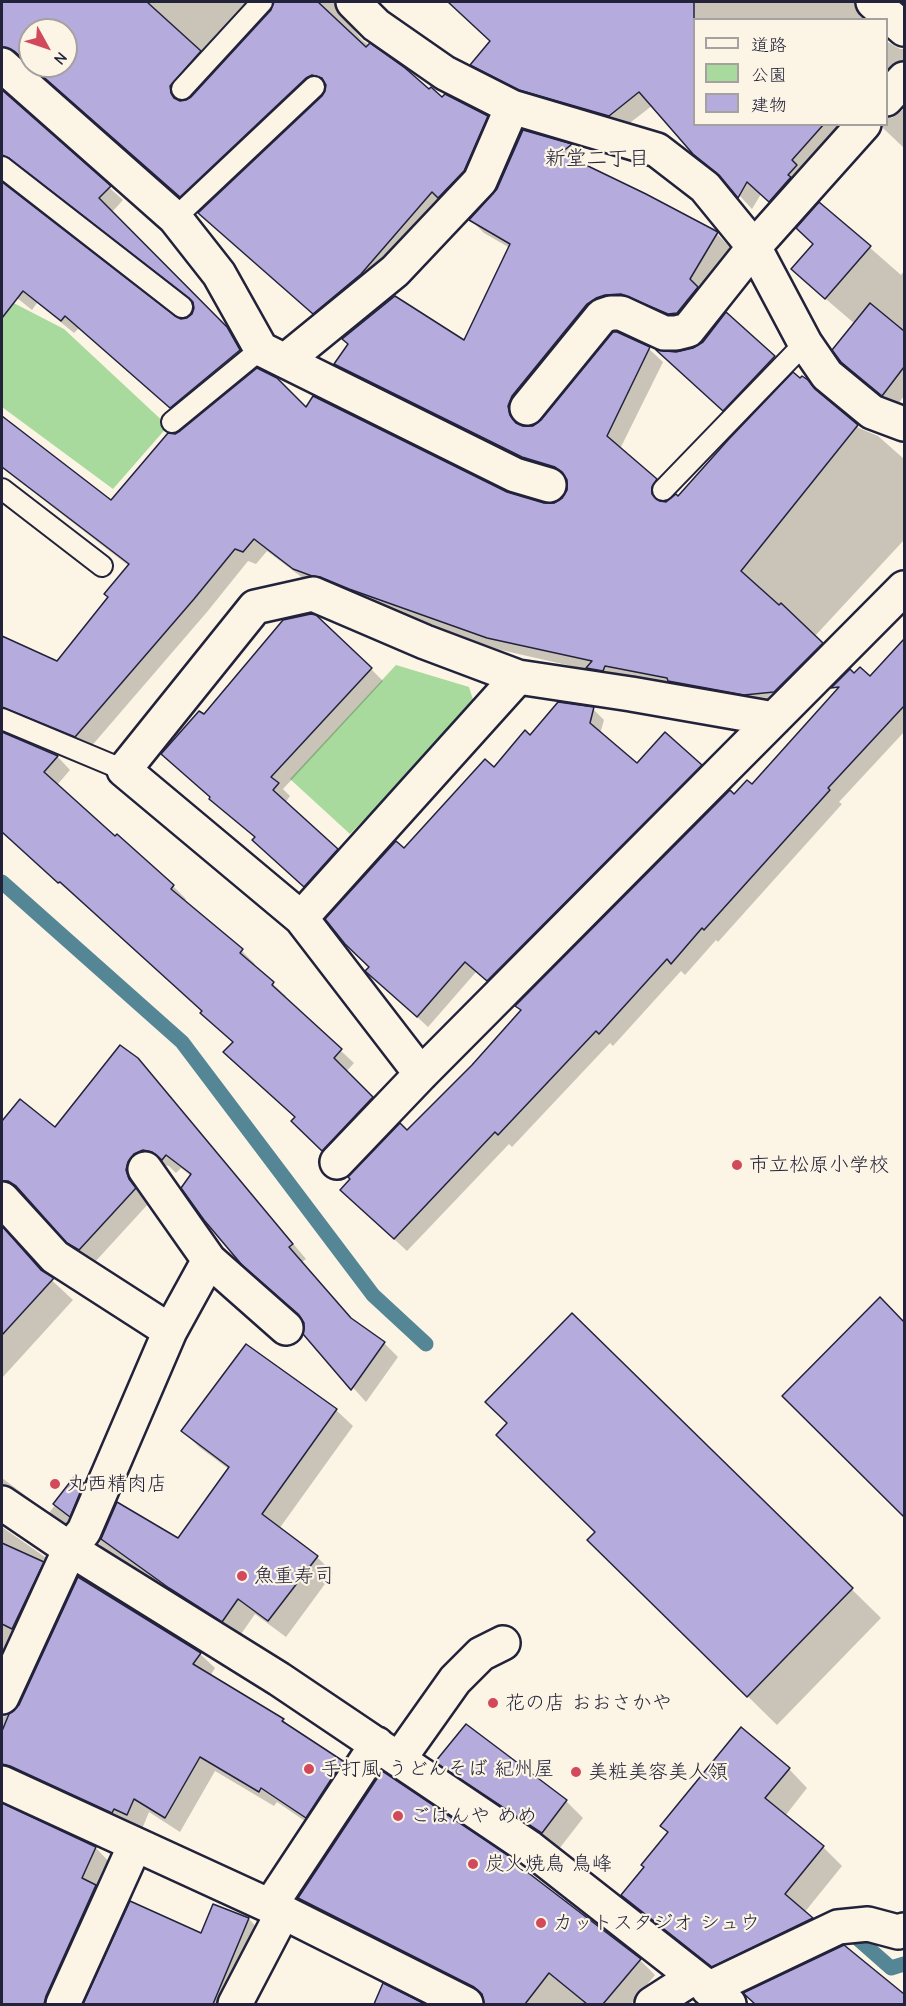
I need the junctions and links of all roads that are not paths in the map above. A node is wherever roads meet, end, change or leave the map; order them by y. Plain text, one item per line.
1 (262, 2) edge
2 (352, 2) edge
3 (873, 2) edge
4 (904, 29) edge
5 (2, 65) edge
6 (904, 79) edge
7 (314, 87) dead end
8 (182, 89) dead end
9 (888, 97) edge
10 (512, 107) junction
11 (862, 126) edge
12 (2, 167) edge
13 (175, 218) junction
14 (754, 247) junction
15 (182, 307) dead end
16 (805, 343) junction
17 (273, 354) junction
18 (527, 408) dead end
19 (172, 422) dead end
20 (904, 424) edge
21 (549, 484) dead end
22 (2, 489) edge
23 (663, 490) dead end
24 (102, 566) dead end
25 (904, 588) edge
26 (518, 677) junction
27 (2, 719) edge
28 (774, 719) junction
29 (124, 770) junction
30 (301, 918) junction
31 (421, 1074) junction
32 (337, 1162) dead end
33 (145, 1169) dead end
34 (2, 1200) edge
35 (209, 1260) junction
36 (286, 1328) dead end
37 (170, 1331) junction
38 (2, 1503) edge
39 (70, 1549) junction
40 (503, 1643) dead end
41 (2, 1697) edge
42 (388, 1752) junction
43 (2, 1783) edge
44 (135, 1845) junction
45 (276, 1909) junction
46 (904, 1930) edge
47 (710, 1990) edge
48 (63, 2004) edge
49 (235, 2004) edge
50 (466, 2004) edge
51 (652, 2004) edge

1 - 8 lane
2 - 10 street
3 - 4 street
5 - 13 street
6 - 9 street
7 - 13 lane
10 - 14 street
10 - 17 street
11 - 14 street
12 - 15 lane
13 - 17 street
14 - 16 street
14 - 18 street
16 - 20 street
16 - 23 lane
17 - 19 lane
17 - 21 street
22 - 24 lane
25 - 28 street
26 - 28 street
26 - 29 street
26 - 30 street
27 - 29 lane
28 - 31 street
29 - 30 street
30 - 31 street
31 - 32 street
33 - 35 street
34 - 37 street
35 - 36 street
35 - 37 street
37 - 39 street
38 - 39 street
39 - 41 street
39 - 42 street
40 - 42 street
42 - 45 street
42 - 47 street
43 - 44 street
44 - 45 street
44 - 48 street
45 - 49 street
45 - 50 street
46 - 47 street
47 - 51 street

